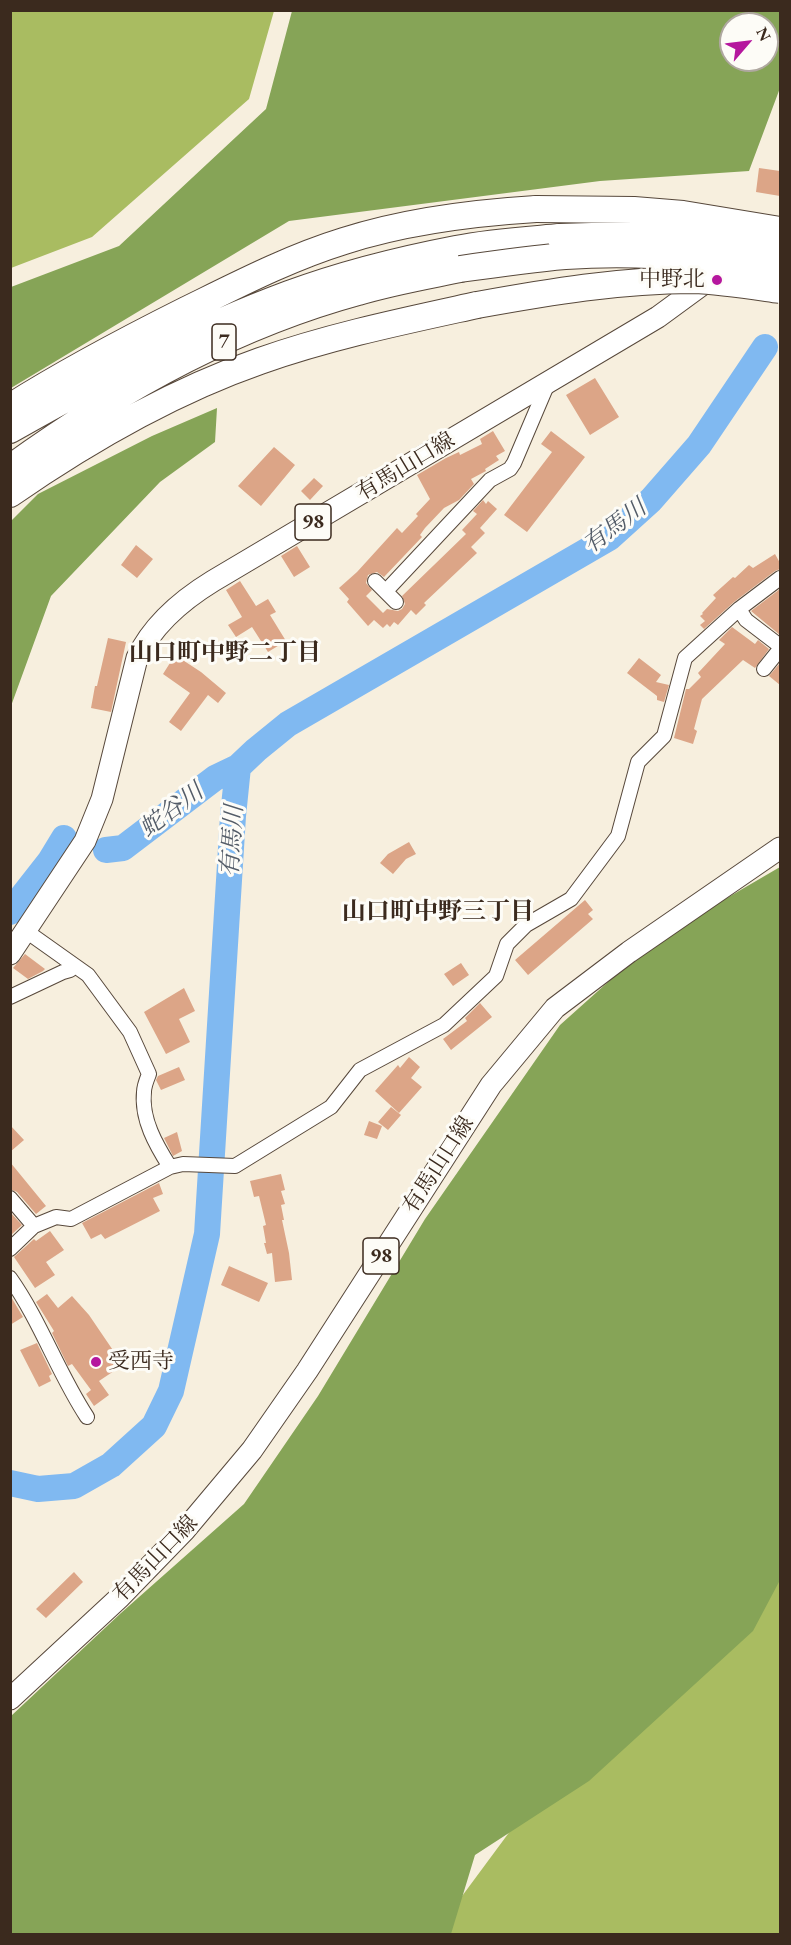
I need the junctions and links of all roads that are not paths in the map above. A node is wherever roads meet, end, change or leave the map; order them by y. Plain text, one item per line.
1 (780, 229) edge
2 (780, 250) edge
3 (460, 259) junction
4 (780, 270) edge
5 (780, 290) edge
6 (548, 383) junction
7 (10, 407) edge
8 (10, 430) edge
9 (10, 468) edge
10 (10, 494) edge
11 (780, 578) edge
12 (375, 581) dead end
13 (386, 591) junction
14 (396, 602) dead end
15 (739, 609) junction
16 (780, 647) edge
17 (764, 669) dead end
18 (780, 848) edge
19 (16, 942) edge
20 (75, 966) junction
21 (10, 997) edge
22 (176, 1166) junction
23 (10, 1198) edge
24 (34, 1226) junction
25 (10, 1249) edge
26 (10, 1278) edge
27 (87, 1418) dead end
28 (10, 1700) edge

1 - 6 main road, 有馬山口線 / 98
1 - 7 highway, bridge
2 - 3 highway, 7, bridge
3 - 4 highway, 7, bridge
3 - 8 highway, 7
3 - 9 highway, 7
5 - 10 highway, bridge
6 - 13 street
6 - 19 main road, 有馬山口線 / 98
11 - 15 street
12 - 13 street
13 - 14 street
15 - 16 street
15 - 22 street
16 - 17 street
18 - 28 main road, 有馬山口線 / 98
19 - 20 street
20 - 21 street
20 - 22 street
22 - 24 street
23 - 24 street
24 - 25 street
26 - 27 street

